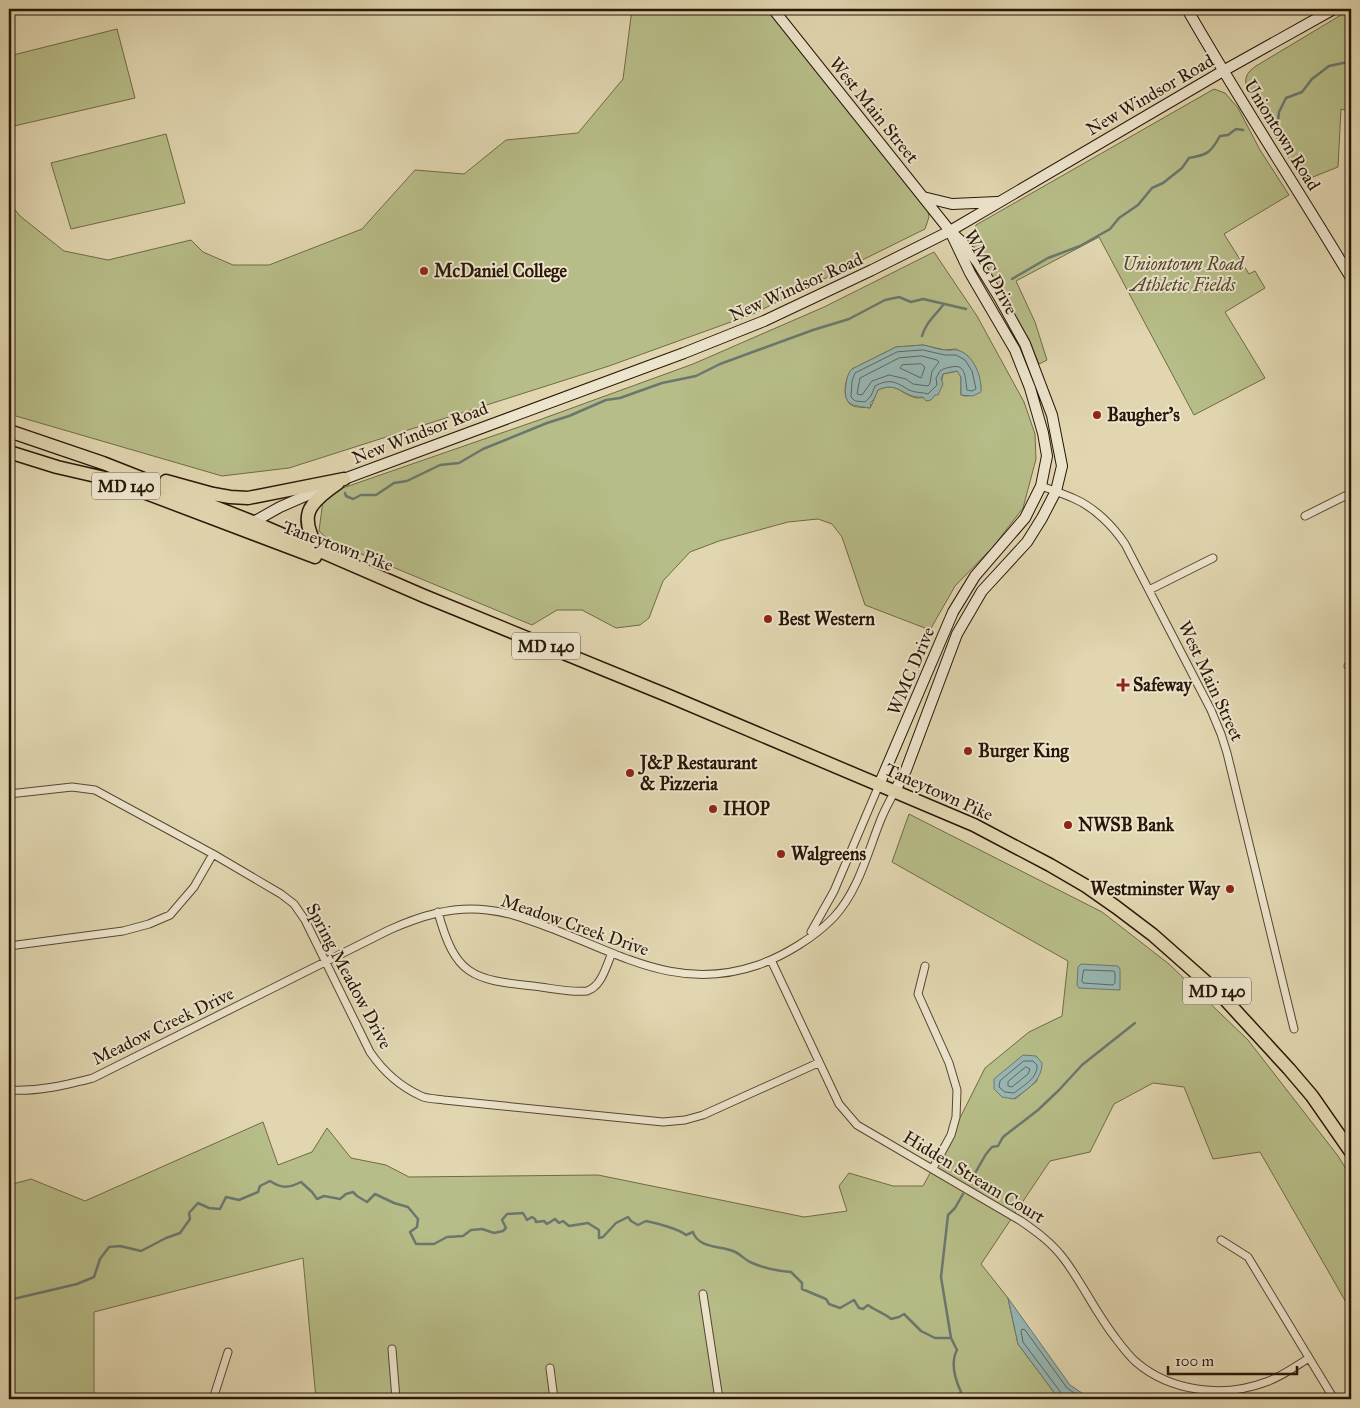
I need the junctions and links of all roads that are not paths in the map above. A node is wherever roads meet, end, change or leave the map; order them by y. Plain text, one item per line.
1 (773, 9) edge
2 (1187, 9) edge
3 (1334, 9) edge
4 (1223, 71) junction
5 (922, 196) junction
6 (1000, 202) junction
7 (950, 231) junction
8 (1351, 278) edge
9 (9, 425) edge
10 (9, 431) edge
11 (9, 452) edge
12 (76, 454) junction
13 (103, 463) junction
14 (344, 478) junction
15 (1041, 486) junction
16 (1056, 492) junction
17 (1351, 493) edge
18 (1305, 516) dead end
19 (254, 522) junction
20 (241, 530) junction
21 (320, 550) junction
22 (1213, 558) dead end
23 (1149, 590) junction
24 (424, 596) junction
25 (879, 785) junction
26 (895, 792) junction
27 (9, 794) edge
28 (1351, 798) edge
29 (1351, 809) edge
30 (214, 854) junction
31 (438, 912) junction
32 (803, 941) junction
33 (9, 946) edge
34 (612, 953) junction
35 (771, 960) junction
36 (326, 962) junction
37 (925, 966) dead end
38 (1294, 1029) dead end
39 (818, 1062) junction
40 (9, 1090) edge
41 (1351, 1152) edge
42 (933, 1168) junction
43 (1221, 1240) dead end
44 (703, 1294) dead end
45 (392, 1349) dead end
46 (228, 1352) dead end
47 (1310, 1358) junction
48 (550, 1368) dead end
49 (1226, 1391) junction
50 (213, 1399) edge
51 (396, 1399) edge
52 (554, 1399) edge
53 (719, 1399) edge
54 (1228, 1399) edge
55 (1334, 1399) edge

1 - 5 main road, West Main Street
2 - 4 main road, Uniontown Road
3 - 4 main road, New Windsor Road
4 - 6 main road, New Windsor Road
4 - 8 main road, Uniontown Road
5 - 6 main road
5 - 7 main road, West Main Street
6 - 7 main road, New Windsor Road
7 - 14 main road, New Windsor Road
7 - 15 main road, WMC Drive
7 - 16 main road, WMC Drive
9 - 12 highway
10 - 12 highway, MD 140
11 - 20 highway, MD 140
12 - 13 highway, MD 140
13 - 14 highway
13 - 19 highway, MD 140
14 - 19 main road, New Windsor Road
14 - 21 highway
15 - 16 street, West Main Street
15 - 25 main road, WMC Drive
16 - 23 street, West Main Street
16 - 26 main road, WMC Drive
17 - 18 street
19 - 20 main road, New Windsor Road
19 - 21 highway, Taneytown Pike / MD 140
20 - 24 highway, Taneytown Pike / MD 140
21 - 24 highway, Taneytown Pike / MD 140
22 - 23 street
23 - 38 street, West Main Street
24 - 25 highway, Taneytown Pike / MD 140
25 - 26 highway, Taneytown Pike / MD 140
25 - 32 street, Meadow Creek Drive
26 - 32 street, Meadow Creek Drive
26 - 41 highway, Taneytown Pike / MD 140
27 - 30 street, Spring Meadow Drive
28 - 29 street
30 - 33 street
30 - 36 street, Spring Meadow Drive
31 - 34 street, Meadow Creek Drive
31 - 34 street
31 - 36 street, Meadow Creek Drive
32 - 35 street, Meadow Creek Drive
34 - 35 street, Meadow Creek Drive
35 - 39 street, Hidden Stream Court
36 - 39 street, Spring Meadow Drive
36 - 40 street, Meadow Creek Drive
37 - 42 street
39 - 42 street, Hidden Stream Court
42 - 49 street, Hidden Stream Court
43 - 47 street
44 - 53 street
45 - 51 street
46 - 50 street
47 - 49 street, Hidden Stream Court
47 - 55 street
48 - 52 street
49 - 54 street

